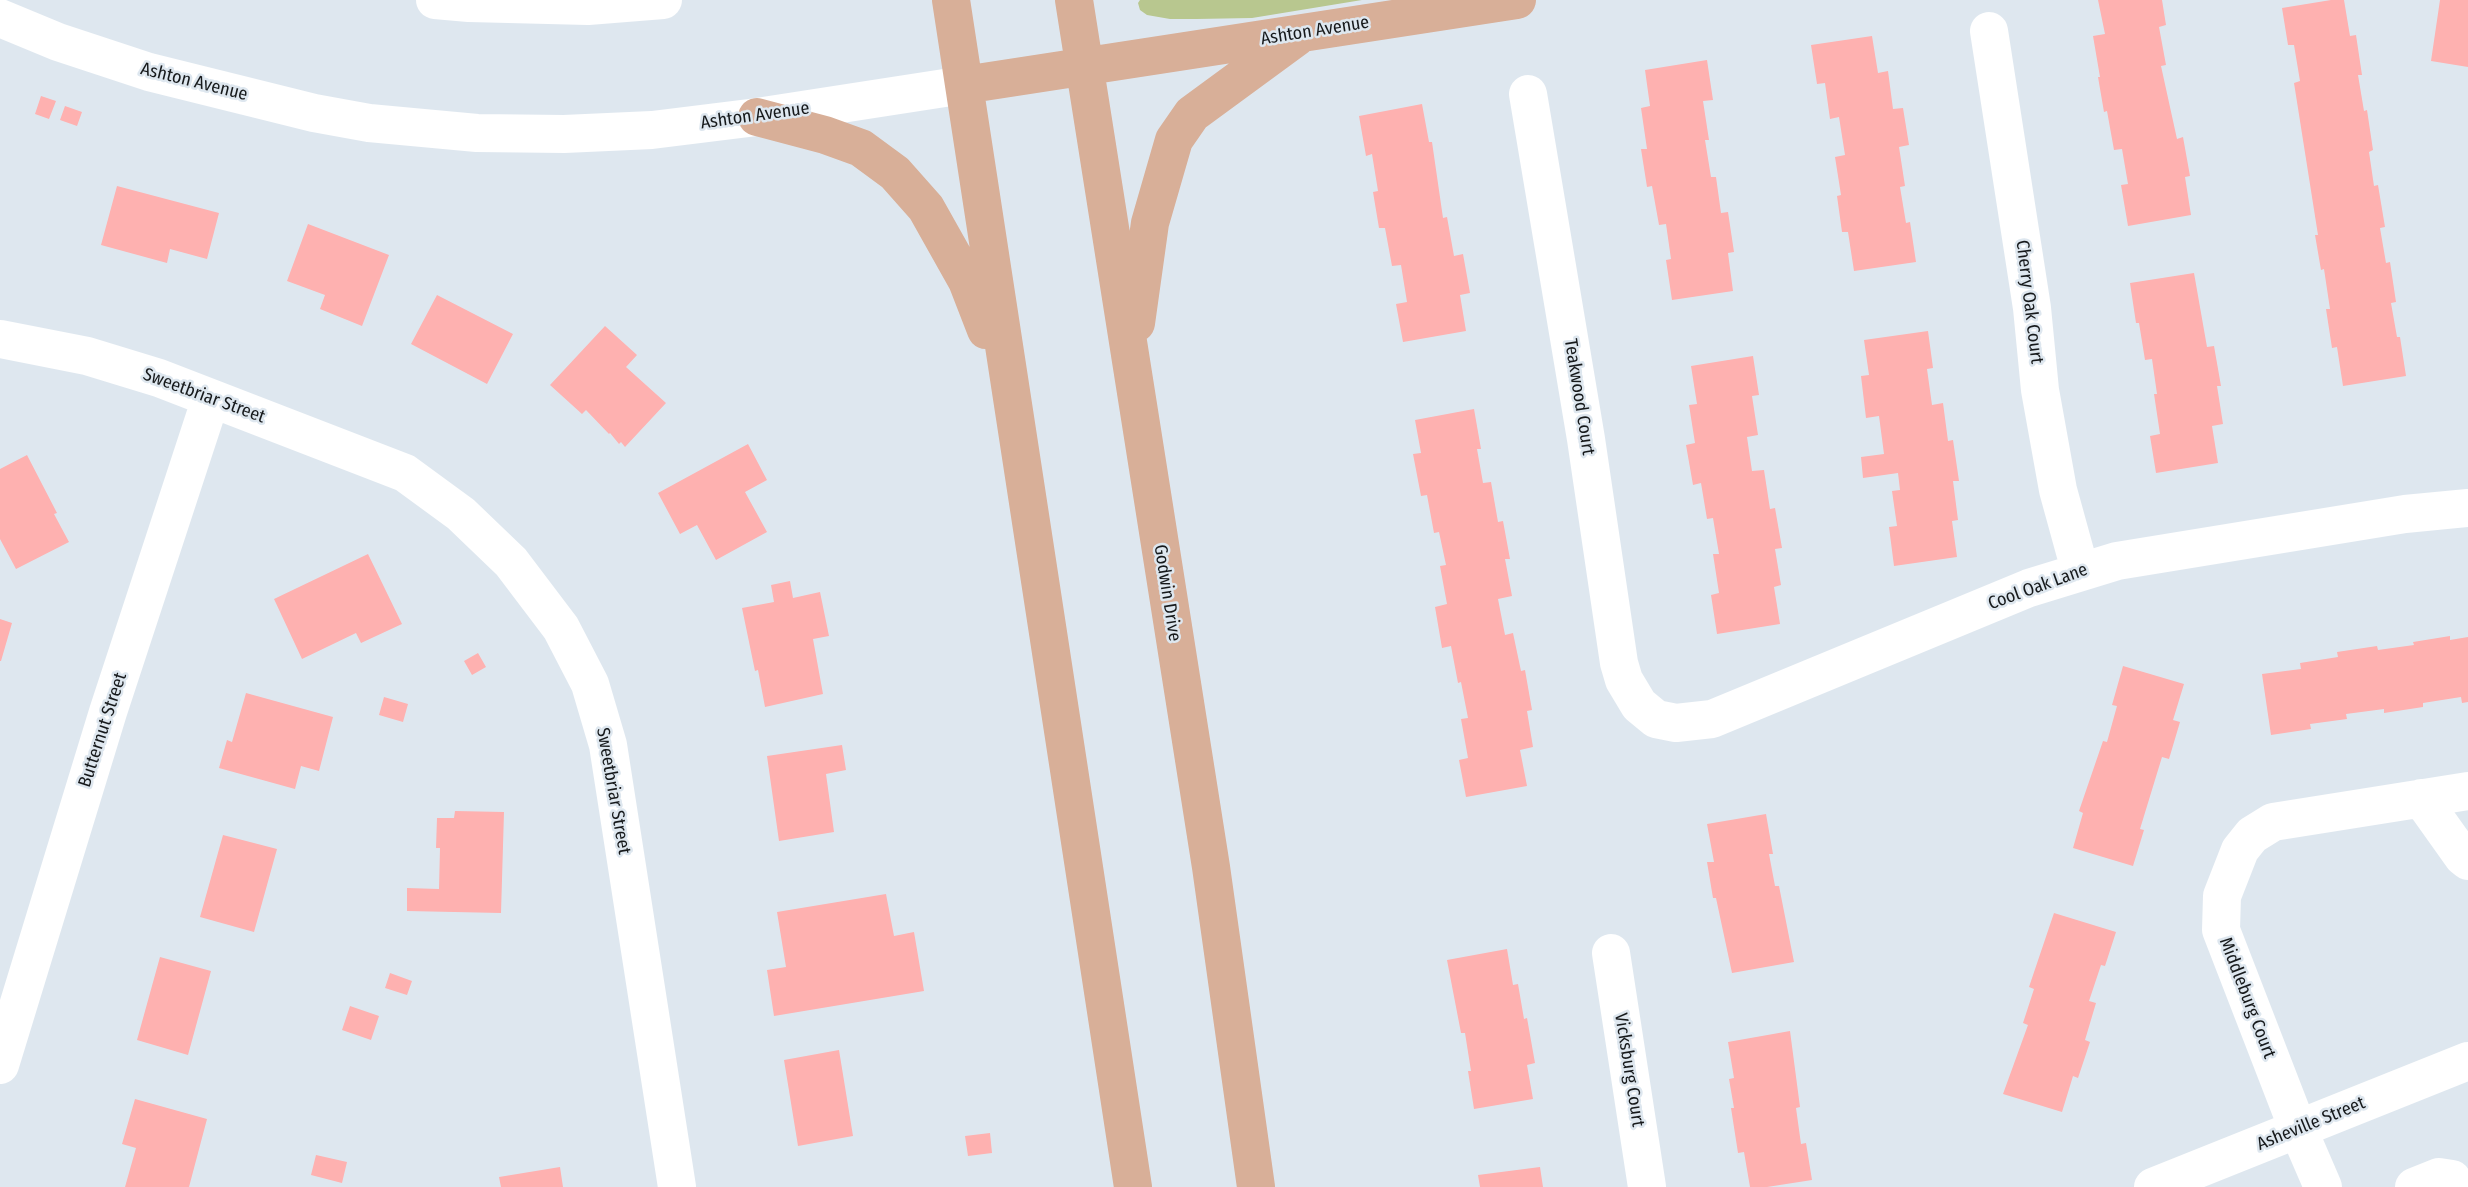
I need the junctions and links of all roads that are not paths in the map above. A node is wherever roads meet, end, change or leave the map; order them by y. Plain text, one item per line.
1 (435, 0) edge
2 (663, 0) edge
3 (951, 0) edge
4 (1074, 0) edge
5 (1517, 0) edge
6 (0, 18) edge
7 (1989, 31) dead end
8 (1301, 33) junction
9 (1083, 67) junction
10 (964, 85) junction
11 (1528, 93) dead end
12 (757, 117) junction
13 (0, 339) edge
14 (1133, 381) junction
15 (1011, 393) junction
16 (211, 398) junction
17 (2468, 508) edge
18 (2080, 570) junction
19 (1635, 697) joint
20 (2468, 791) edge
21 (2421, 799) junction
22 (2468, 861) edge
23 (1611, 953) dead end
24 (2468, 1061) edge
25 (0, 1065) edge
26 (2298, 1129) junction
27 (677, 1187) edge
28 (1133, 1187) edge
29 (1256, 1187) edge
30 (1647, 1187) edge
31 (2153, 1187) edge
32 (2323, 1187) edge
33 (2414, 1187) edge
34 (2457, 1187) edge

1 - 2 street
3 - 10 main road
4 - 9 main road, Godwin Drive
5 - 8 main road, Ashton Avenue
6 - 12 street, Ashton Avenue
7 - 18 street, Cherry Oak Court
8 - 9 main road, Ashton Avenue
8 - 14 main road
9 - 10 main road, Ashton Avenue
9 - 14 main road, Godwin Drive
10 - 12 street, Ashton Avenue
10 - 15 main road
11 - 19 street, Teakwood Court
12 - 15 main road
13 - 16 street, Sweetbriar Street
14 - 29 main road, Godwin Drive
15 - 28 main road
16 - 25 street, Butternut Street
16 - 27 street, Sweetbriar Street
17 - 18 street, Cool Oak Lane
18 - 19 street, Cool Oak Lane
20 - 21 street, Middleburg Court
21 - 22 street
21 - 26 street, Middleburg Court
23 - 30 street, Vicksburg Court
24 - 26 street, Asheville Street
26 - 31 street, Asheville Street
26 - 32 street, Middleburg Court
33 - 34 street

